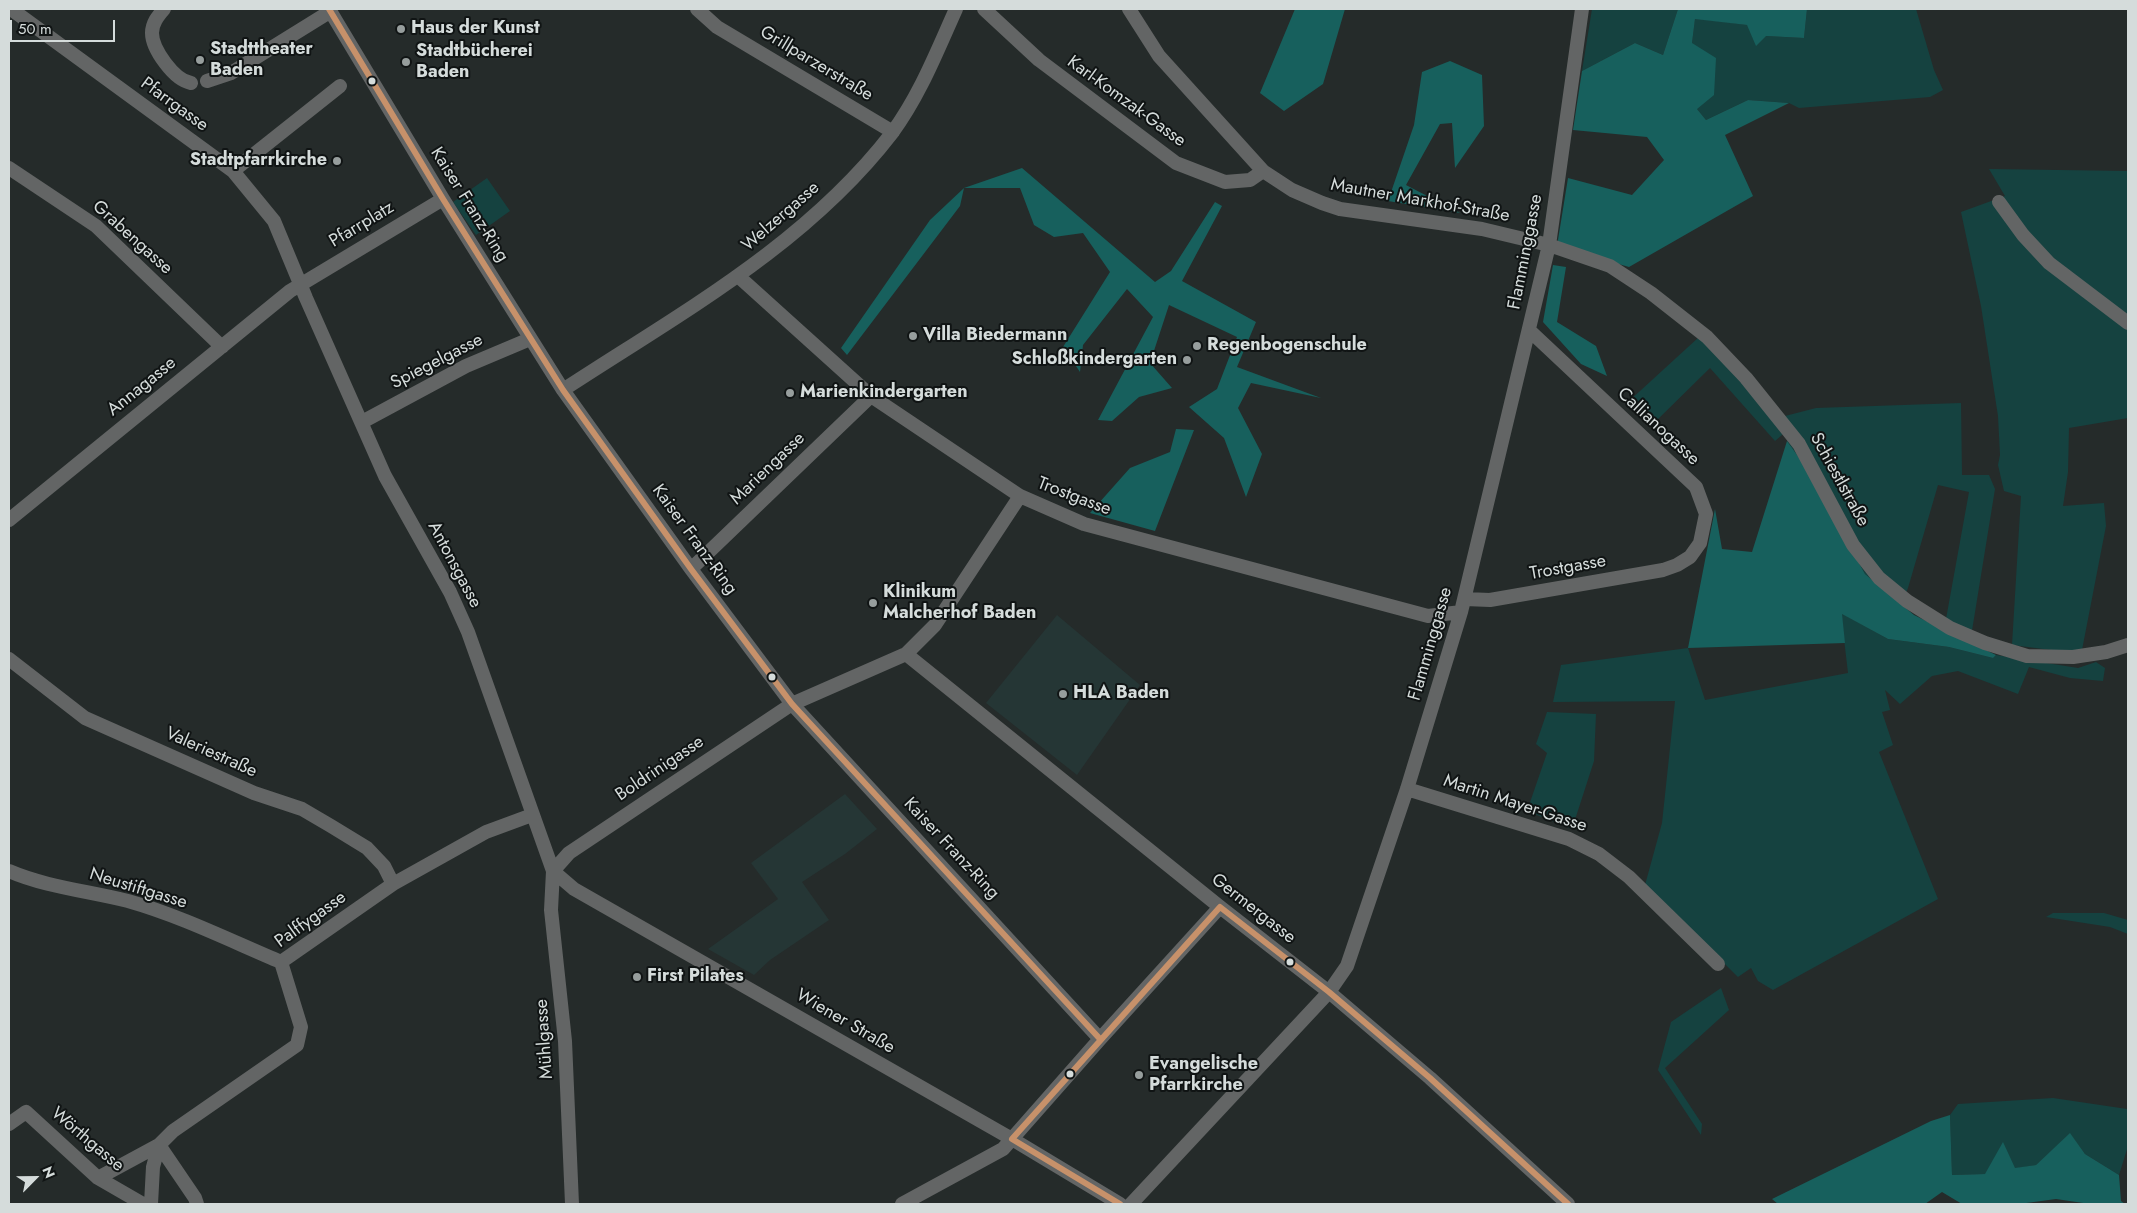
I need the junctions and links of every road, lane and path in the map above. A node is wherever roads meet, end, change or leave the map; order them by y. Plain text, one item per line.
1 (11, 9) edge
2 (164, 9) edge
3 (698, 9) edge
4 (956, 9) edge
5 (984, 9) edge
6 (1129, 9) edge
7 (1582, 9) edge
8 (330, 10) edge
9 (207, 81) dead end
10 (191, 83) dead end
11 (340, 86) dead end
12 (892, 132) junction
13 (9, 168) edge
14 (233, 171) junction
15 (1263, 171) junction
16 (443, 199) junction
17 (1999, 202) dead end
18 (1549, 244) junction
19 (738, 276) junction
20 (300, 284) junction
21 (2128, 323) edge
22 (1530, 331) junction
23 (530, 339) junction
24 (222, 347) junction
25 (563, 390) junction
26 (871, 396) junction
27 (362, 422) junction
28 (1020, 496) junction
29 (9, 520) edge
30 (1677, 565) joint
31 (692, 569) junction
32 (1463, 606) junction
33 (2128, 645) edge
34 (906, 654) junction
35 (9, 659) edge
36 (792, 704) junction
37 (1407, 789) junction
38 (532, 814) junction
39 (9, 871) edge
40 (553, 871) junction
41 (393, 884) junction
42 (1220, 907) junction
43 (281, 962) junction
44 (1718, 964) dead end
45 (1329, 992) junction
46 (1100, 1039) junction
47 (9, 1124) edge
48 (1012, 1139) junction
49 (159, 1145) junction
50 (98, 1178) junction
51 (143, 1204) edge
52 (150, 1204) edge
53 (197, 1204) edge
54 (572, 1204) edge
55 (902, 1204) edge
56 (1120, 1204) edge
57 (1131, 1204) edge
58 (1568, 1204) edge

1 - 14 street, Pfarrgasse
2 - 10 street
3 - 12 street, Grillparzerstraße
4 - 12 street, Welzergasse
5 - 15 street, Karl-Komzak-Gasse
6 - 15 street, Mautner Markhof-Straße
7 - 18 street, Flamminggasse
8 - 9 street
8 - 16 street, Kaiser Franz-Ring
11 - 14 street
12 - 19 street, Welzergasse
13 - 24 street, Grabengasse
14 - 20 street, Pfarrgasse
15 - 18 street, Mautner Markhof-Straße
16 - 20 street, Pfarrplatz
16 - 23 street, Kaiser Franz-Ring
17 - 21 street
18 - 22 street, Flamminggasse
18 - 33 street, Schiestlstraße
19 - 25 street, Welzergasse
19 - 26 street, Trostgasse
20 - 24 street, Annagasse
20 - 27 street, Antonsgasse
22 - 30 street, Callianogasse
22 - 32 street, Flamminggasse
23 - 25 street, Kaiser Franz-Ring
23 - 27 street, Spiegelgasse
24 - 29 street, Annagasse
25 - 31 street, Kaiser Franz-Ring
26 - 28 street, Trostgasse
26 - 31 street, Mariengasse
27 - 38 street, Antonsgasse
28 - 32 street, Trostgasse
28 - 34 street
30 - 32 street, Trostgasse
31 - 36 street, Kaiser Franz-Ring
32 - 37 street, Flamminggasse
34 - 36 street, Boldrinigasse
34 - 42 street, Germergasse
35 - 41 street, Valeriestraße
36 - 40 street, Boldrinigasse
36 - 46 street, Kaiser Franz-Ring
37 - 44 street, Martin Mayer-Gasse
37 - 45 street, Flamminggasse
38 - 40 street, Antonsgasse
38 - 41 street, Palffygasse
39 - 43 street, Neustiftgasse
40 - 48 street, Wiener Straße
40 - 54 street, Mühlgasse
41 - 43 street, Palffygasse
42 - 45 street, Germergasse
42 - 46 street
43 - 49 street, Palffygasse
45 - 57 street, Flamminggasse
45 - 58 street, Germergasse
46 - 48 street
47 - 50 street, Wörthgasse
48 - 55 street
48 - 56 street, Wiener Straße
49 - 50 street, Palffygasse
49 - 52 street
49 - 53 street
50 - 51 street, Wörthgasse

